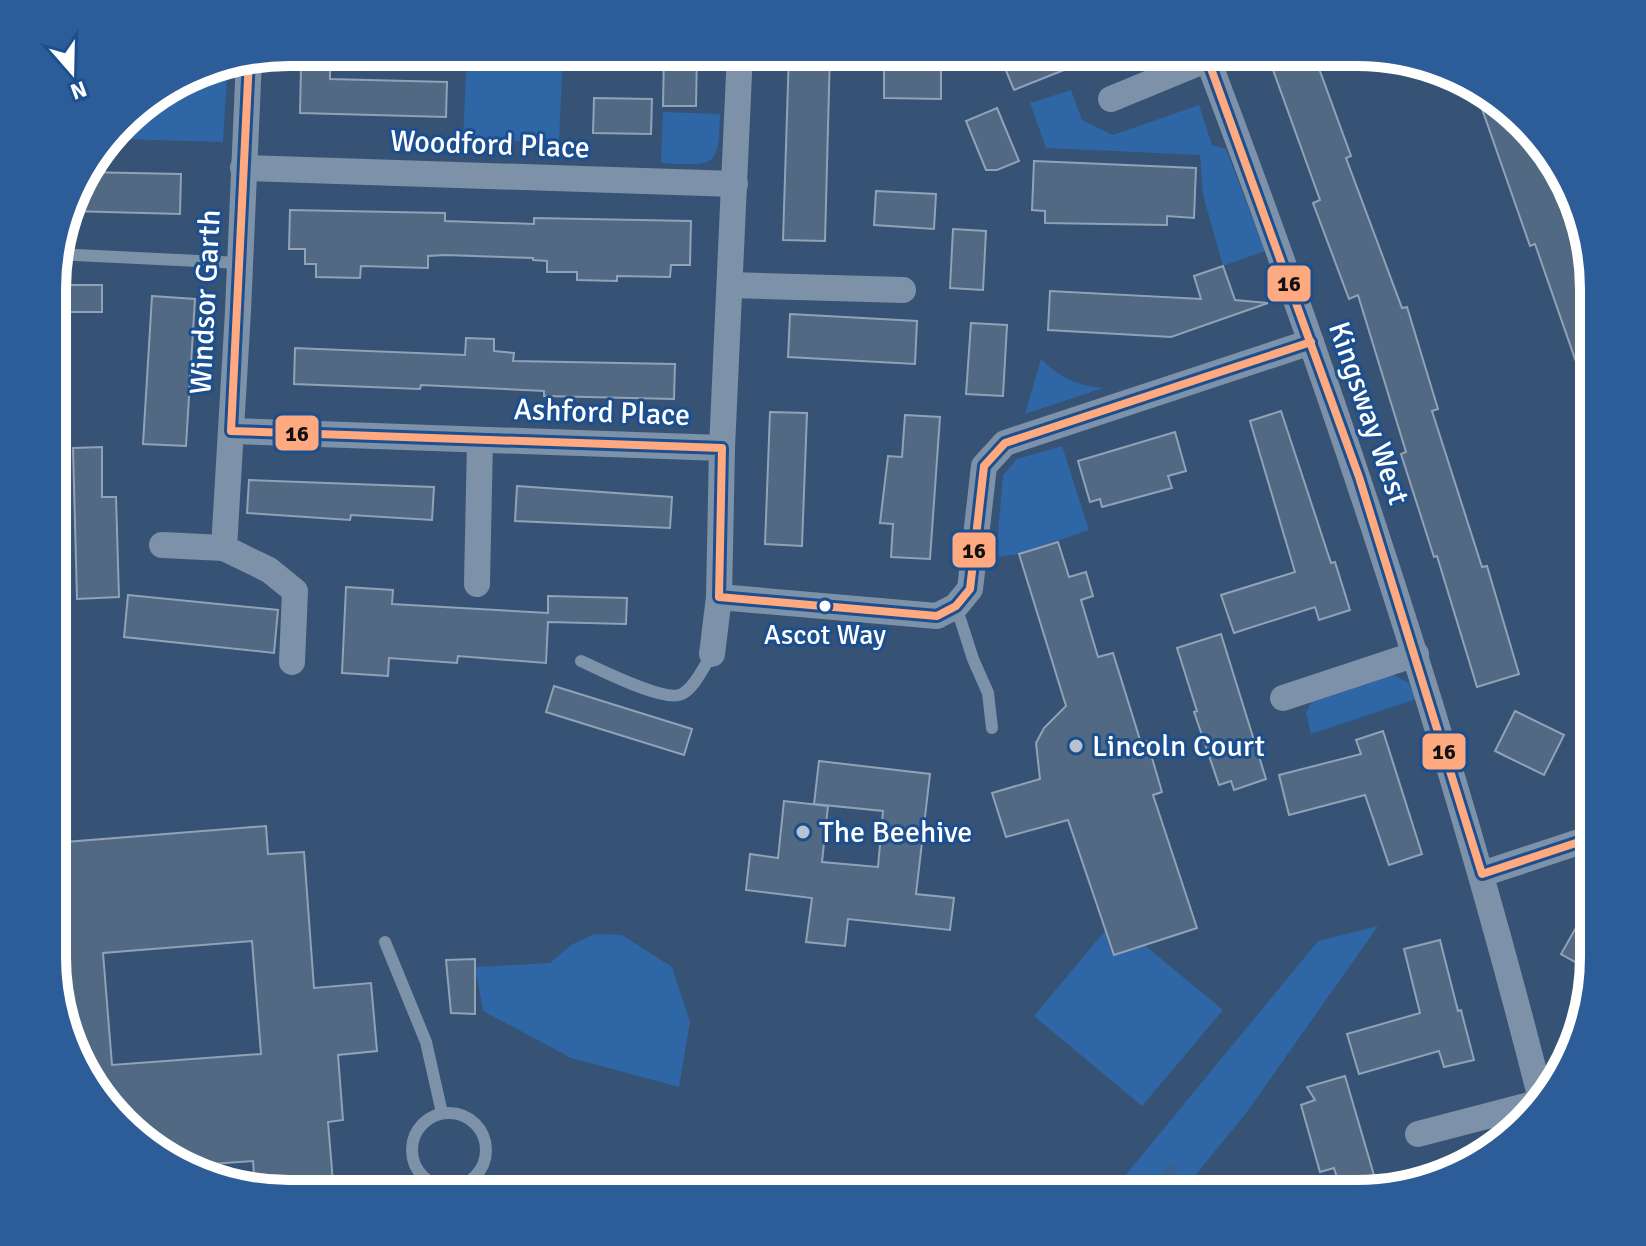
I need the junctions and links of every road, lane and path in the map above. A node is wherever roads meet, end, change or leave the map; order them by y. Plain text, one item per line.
1 (739, 66) edge
2 (1184, 66) edge
3 (1210, 66) edge
4 (248, 70) edge
5 (1111, 99) dead end
6 (243, 168) junction
7 (735, 184) junction
8 (69, 255) edge
9 (240, 263) junction
10 (730, 285) junction
11 (903, 290) dead end
12 (1311, 342) junction
13 (231, 431) junction
14 (480, 441) junction
15 (722, 448) junction
16 (162, 545) dead end
17 (224, 548) junction
18 (477, 584) dead end
19 (719, 597) junction
20 (956, 606) junction
21 (712, 654) joint
22 (1416, 654) junction
23 (581, 661) dead end
24 (292, 662) dead end
25 (1283, 698) dead end
26 (992, 728) dead end
27 (1580, 842) edge
28 (1482, 874) junction
29 (385, 942) dead end
30 (1537, 1088) edge
31 (1522, 1107) edge
32 (442, 1113) junction
33 (1418, 1134) dead end
34 (429, 1180) edge
35 (471, 1180) edge

1 - 7 street
2 - 5 street, Kingsway West
3 - 12 street, Kingsway West
4 - 6 street, Windsor Garth
6 - 7 street, Woodford Place
6 - 9 street, Windsor Garth
7 - 10 street
8 - 9 lane
9 - 13 street, Windsor Garth
10 - 11 street
10 - 15 street
12 - 20 street
12 - 22 street, Kingsway West
13 - 14 street, Ashford Place
13 - 17 street, Windsor Garth
14 - 15 street, Ashford Place
14 - 18 street, Ashford Place
15 - 19 street
16 - 17 street
17 - 24 street
19 - 20 street
19 - 21 street
20 - 26 lane
21 - 23 lane
22 - 25 street
22 - 28 street, Kingsway West
27 - 28 street
28 - 30 street, Kingsway West
29 - 32 lane
31 - 33 street, Kingsway West
32 - 34 lane
32 - 35 lane

